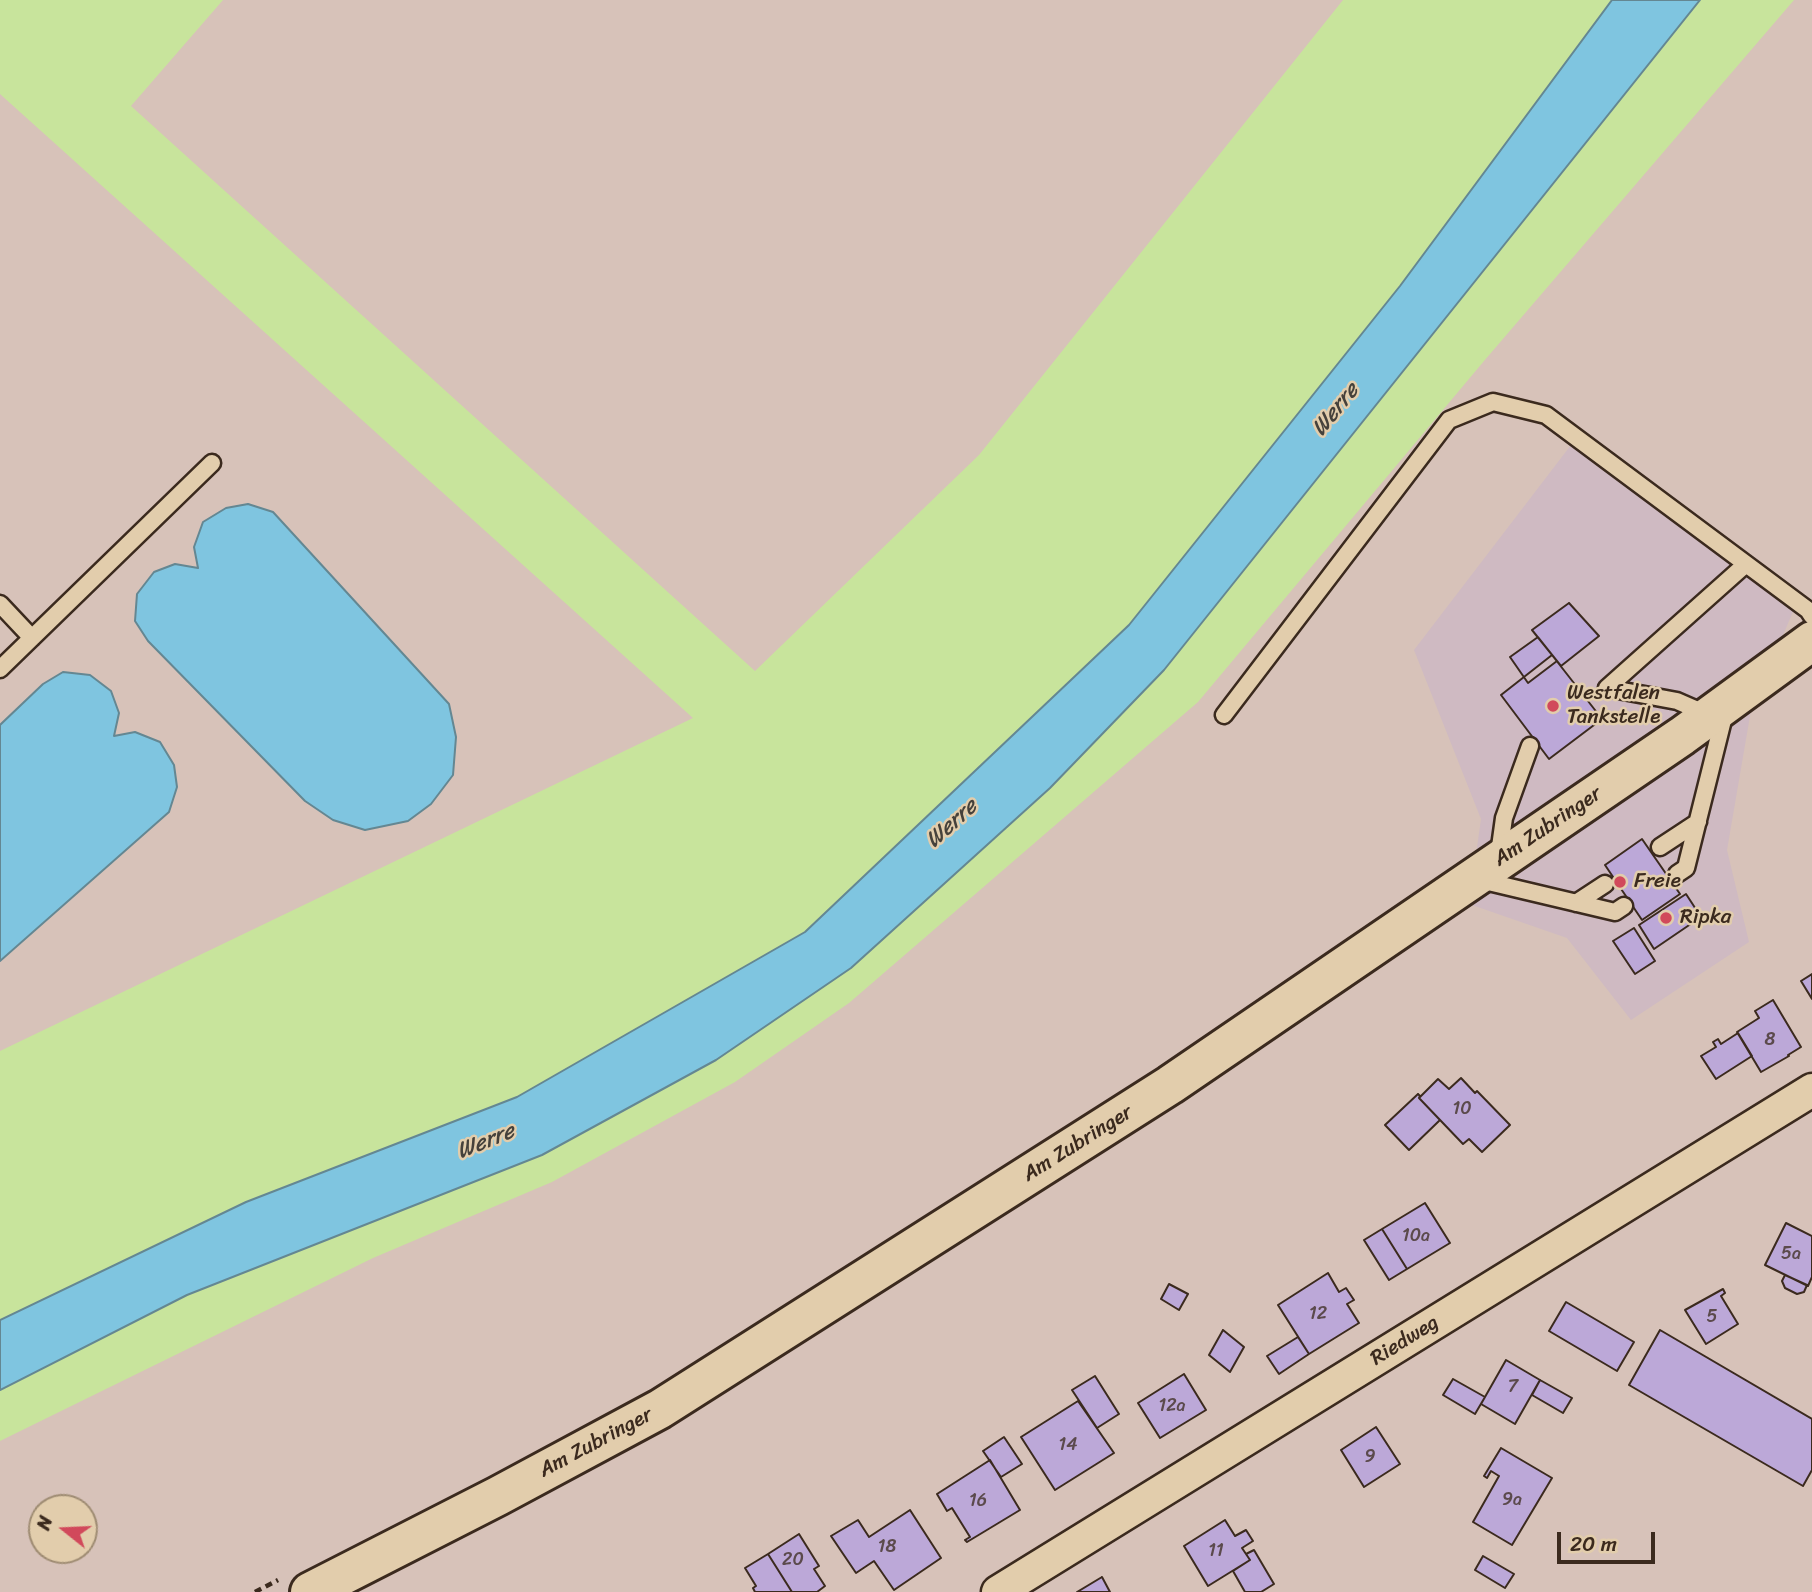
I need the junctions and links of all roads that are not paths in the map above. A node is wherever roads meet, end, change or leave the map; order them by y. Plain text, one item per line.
1 (212, 463) dead end
2 (1746, 564) junction
3 (0, 604) edge
4 (1812, 616) edge
5 (32, 638) junction
6 (1812, 641) edge
7 (0, 669) edge
8 (1719, 709) junction
9 (1224, 715) dead end
10 (1530, 746) dead end
11 (1698, 822) junction
12 (1660, 847) dead end
13 (1485, 870) junction
14 (1677, 874) dead end
15 (1605, 884) dead end
16 (1576, 903) junction
17 (1624, 906) dead end
18 (1812, 1090) edge
19 (295, 1585) edge
20 (998, 1592) edge

1 - 5 lane
2 - 4 lane
2 - 8 lane
2 - 9 lane
3 - 5 lane
5 - 7 lane
6 - 8 main road, Am Zubringer
8 - 11 lane
8 - 13 main road, Am Zubringer
10 - 13 lane
11 - 12 lane
11 - 14 lane
13 - 16 lane
13 - 19 main road, Am Zubringer
15 - 16 lane
16 - 17 lane
18 - 20 street, Riedweg

